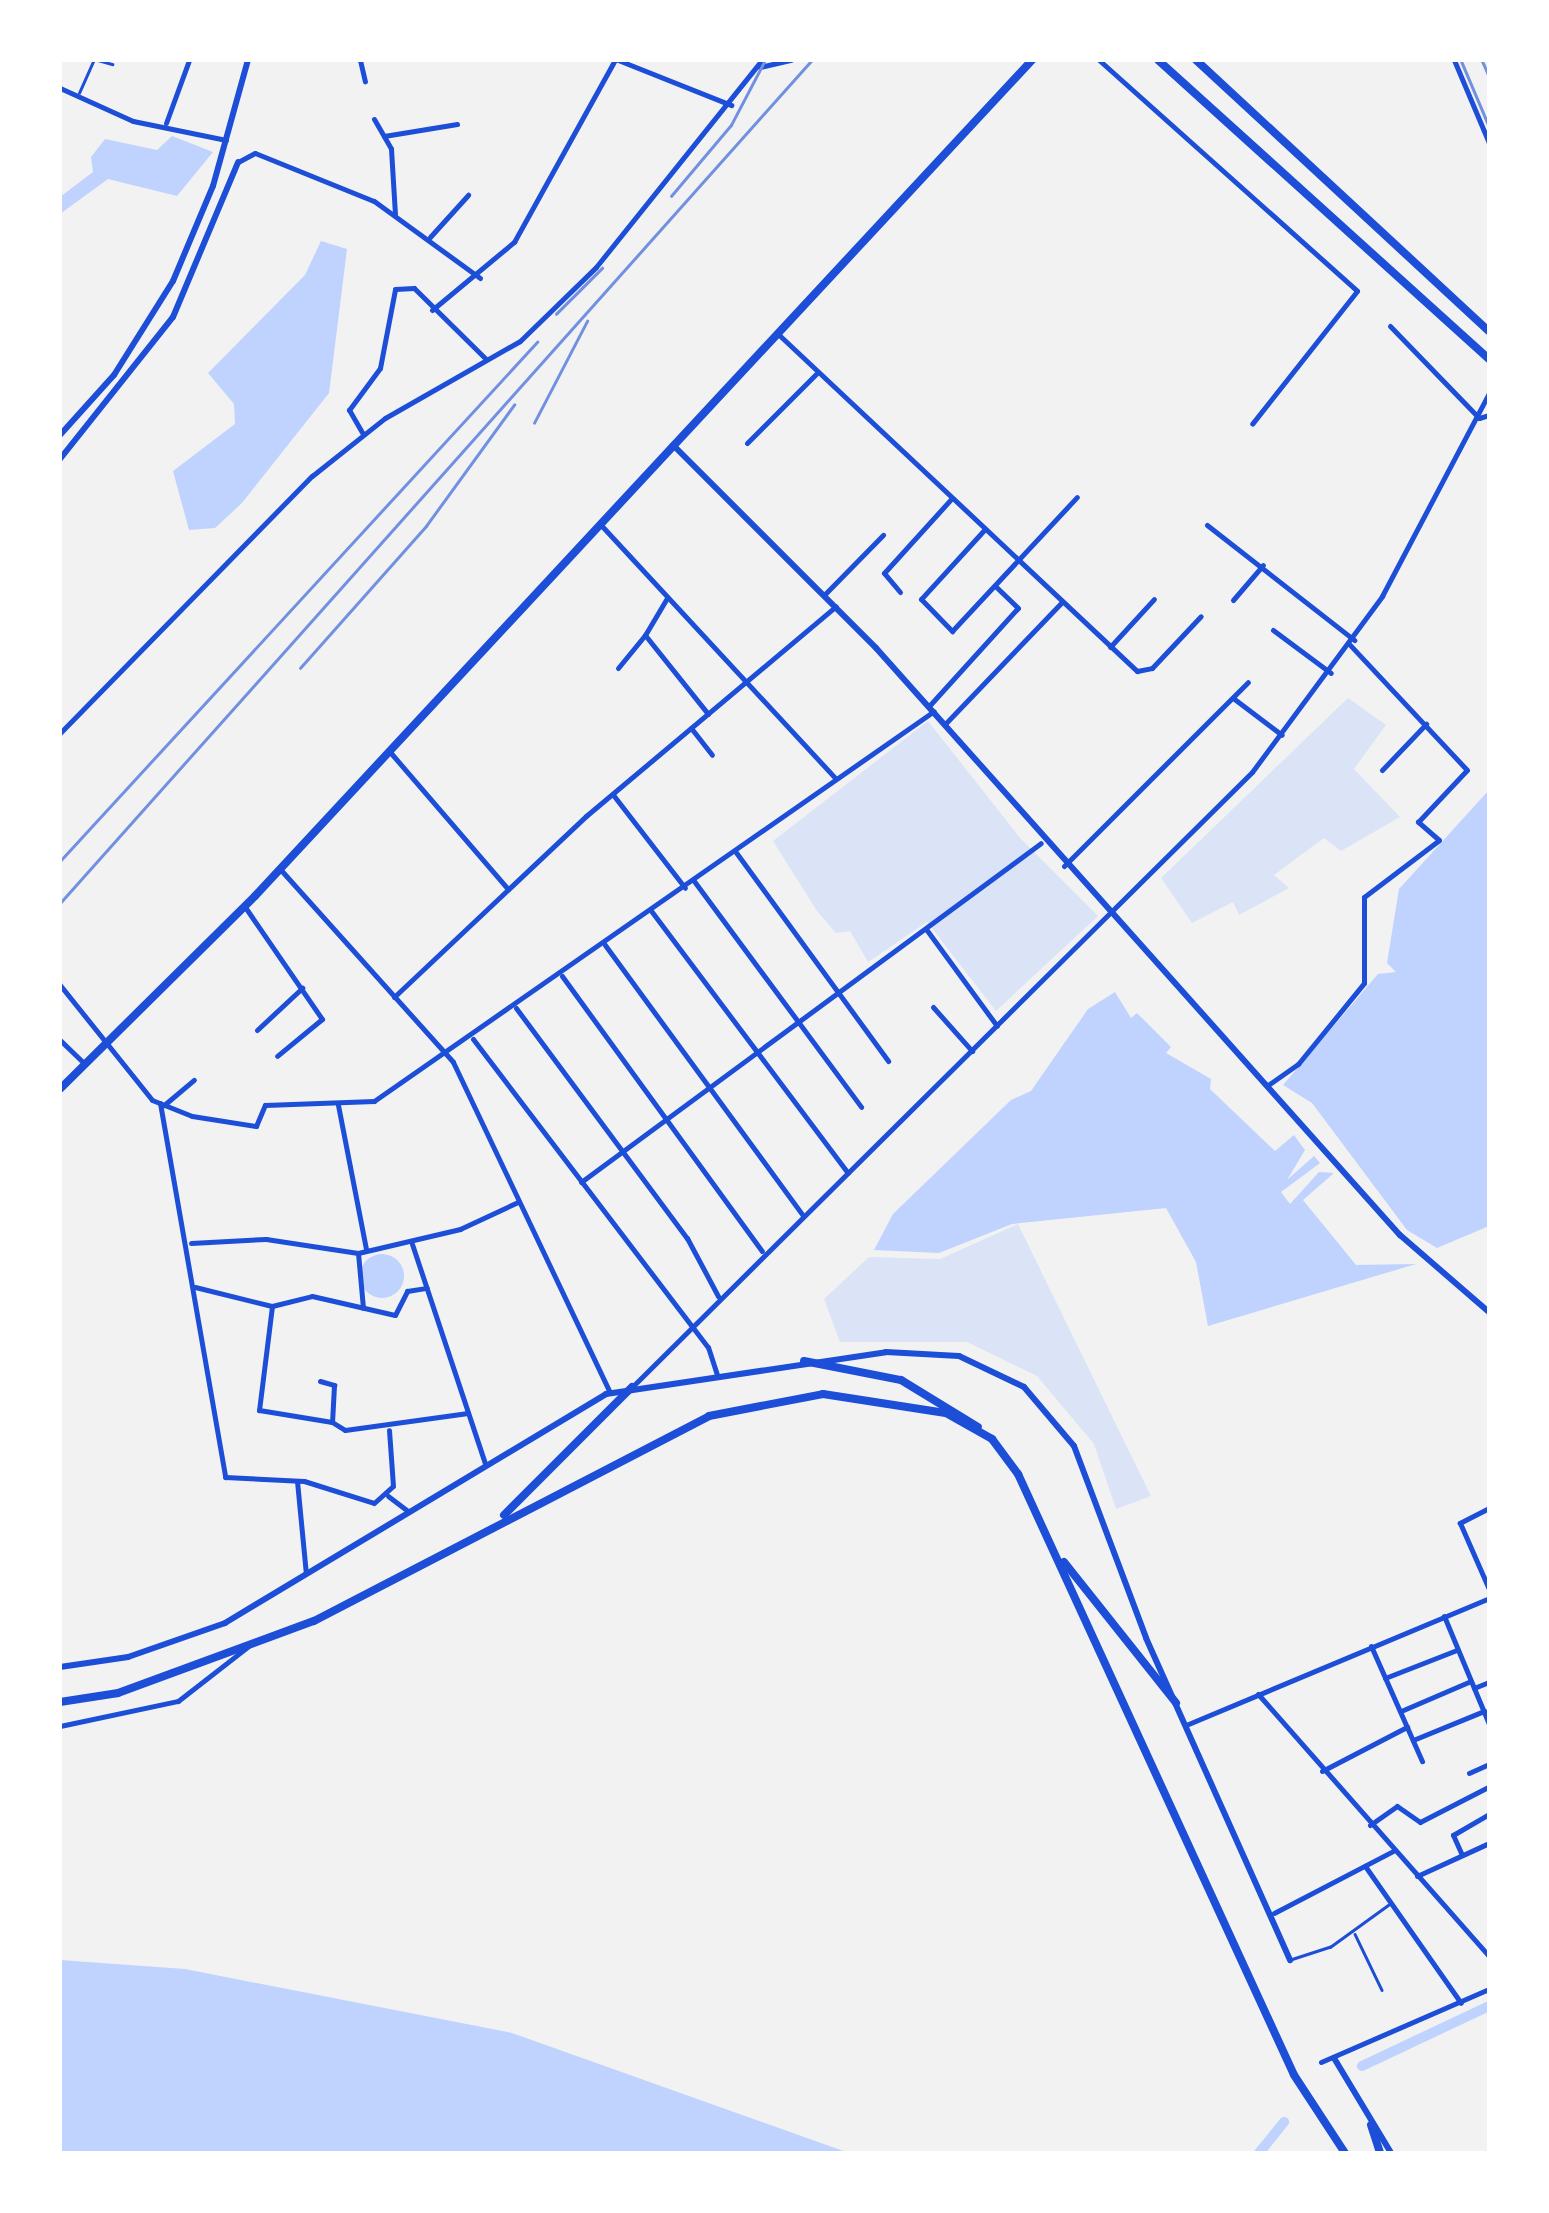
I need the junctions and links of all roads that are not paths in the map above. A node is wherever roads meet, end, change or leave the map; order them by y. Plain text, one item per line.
1 (96, 60) edge
2 (189, 60) edge
3 (248, 60) edge
4 (360, 60) edge
5 (616, 60) edge
6 (791, 60) edge
7 (1032, 60) edge
8 (1100, 60) edge
9 (1158, 60) edge
10 (1196, 60) edge
11 (1454, 60) edge
12 (112, 64) dead end
13 (761, 64) edge
14 (365, 81) dead end
15 (60, 88) edge
16 (79, 93) junction
17 (732, 106) junction
18 (374, 120) dead end
19 (166, 123) junction
20 (457, 124) dead end
21 (384, 136) junction
22 (226, 140) junction
23 (1489, 143) edge
24 (238, 162) joint
25 (468, 195) dead end
26 (396, 214) junction
27 (430, 237) junction
28 (480, 278) junction
29 (173, 282) junction
30 (188, 290) junction
31 (432, 310) junction
32 (1390, 326) dead end
33 (1486, 327) edge
34 (777, 333) junction
35 (1468, 340) junction
36 (1489, 358) edge
37 (487, 360) junction
38 (818, 372) junction
39 (1489, 392) edge
40 (1489, 415) edge
41 (1479, 418) junction
42 (1252, 424) dead end
43 (363, 434) junction
44 (60, 436) edge
45 (747, 443) dead end
46 (673, 445) junction
47 (60, 459) edge
48 (1077, 497) dead end
49 (952, 498) junction
50 (600, 524) junction
51 (1207, 525) dead end
52 (985, 529) junction
53 (883, 535) dead end
54 (1019, 561) junction
55 (1263, 564) junction
56 (995, 586) junction
57 (900, 592) dead end
58 (824, 594) junction
59 (668, 598) junction
60 (1154, 600) dead end
61 (1233, 600) dead end
62 (1062, 602) junction
63 (836, 606) junction
64 (1201, 616) dead end
65 (1273, 630) dead end
66 (645, 634) junction
67 (1352, 643) junction
68 (1110, 647) junction
69 (618, 668) dead end
70 (1332, 674) junction
71 (751, 680) junction
72 (1248, 682) dead end
73 (1233, 698) junction
74 (932, 709) junction
75 (708, 714) junction
76 (945, 724) junction
77 (1426, 724) junction
78 (691, 728) junction
79 (60, 734) edge
80 (1282, 735) junction
81 (389, 751) junction
82 (712, 755) dead end
83 (1382, 770) dead end
84 (836, 779) junction
85 (613, 794) junction
86 (1041, 843) junction
87 (735, 851) junction
88 (1064, 866) junction
89 (280, 869) junction
90 (694, 882) junction
91 (684, 888) junction
92 (508, 889) junction
93 (244, 907) junction
94 (652, 912) junction
95 (1110, 915) junction
96 (926, 929) junction
97 (605, 945) junction
98 (562, 976) junction
99 (60, 985) edge
100 (302, 988) junction
101 (839, 993) junction
102 (394, 997) junction
103 (933, 1007) dead end
104 (516, 1008) junction
105 (795, 1026) junction
106 (997, 1026) junction
107 (257, 1030) dead end
108 (106, 1035) junction
109 (473, 1039) junction
110 (60, 1040) edge
111 (972, 1051) junction
112 (755, 1055) junction
113 (277, 1056) dead end
114 (448, 1057) junction
115 (888, 1060) dead end
116 (82, 1062) junction
117 (194, 1080) dead end
118 (1268, 1085) junction
119 (713, 1086) junction
120 (60, 1089) edge
121 (162, 1104) junction
122 (338, 1105) junction
123 (862, 1107) dead end
124 (666, 1119) junction
125 (624, 1153) junction
126 (848, 1173) junction
127 (581, 1182) junction
128 (518, 1202) junction
129 (803, 1216) junction
130 (190, 1244) junction
131 (412, 1244) junction
132 (366, 1249) junction
133 (762, 1252) junction
134 (358, 1253) junction
135 (195, 1287) junction
136 (427, 1288) junction
137 (718, 1297) junction
138 (272, 1306) junction
139 (363, 1308) junction
140 (1489, 1312) edge
141 (690, 1326) junction
142 (804, 1361) junction
143 (717, 1374) junction
144 (320, 1381) dead end
145 (632, 1387) junction
146 (610, 1393) junction
147 (468, 1413) junction
148 (332, 1422) junction
149 (389, 1430) junction
150 (992, 1439) junction
151 (485, 1464) junction
152 (297, 1481) junction
153 (388, 1496) junction
154 (1489, 1508) edge
155 (409, 1512) junction
156 (497, 1521) junction
157 (1055, 1551) junction
158 (306, 1577) junction
159 (1489, 1590) edge
160 (1489, 1598) edge
161 (1444, 1615) junction
162 (252, 1643) junction
163 (1371, 1646) junction
164 (1458, 1650) junction
165 (60, 1667) edge
166 (1385, 1678) junction
167 (1489, 1682) edge
168 (1473, 1684) junction
169 (1258, 1694) junction
170 (60, 1702) edge
171 (1176, 1704) junction
172 (1484, 1711) junction
173 (1400, 1712) junction
174 (1186, 1724) junction
175 (1489, 1724) edge
176 (60, 1726) edge
177 (1407, 1726) junction
178 (1413, 1740) junction
179 (1422, 1761) dead end
180 (1489, 1764) edge
181 (1322, 1771) junction
182 (1469, 1773) dead end
183 (1488, 1787) edge
184 (1489, 1814) edge
185 (1370, 1825) junction
186 (1489, 1843) edge
187 (1394, 1850) junction
188 (1462, 1856) junction
189 (1364, 1866) junction
190 (1417, 1876) junction
191 (1390, 1903) junction
192 (1274, 1912) junction
193 (1354, 1933) junction
194 (1489, 1956) edge
195 (1290, 1960) joint
196 (1382, 1990) dead end
197 (1489, 1990) edge
198 (1461, 2003) junction
199 (1334, 2058) junction
200 (1321, 2062) dead end
201 (1370, 2125) junction
202 (1345, 2153) edge
203 (1380, 2153) edge
204 (1391, 2153) edge

1 - 12 lane
1 - 16 lane
2 - 19 street
3 - 22 street
4 - 14 street
5 - 17 street
5 - 28 street
6 - 13 street
7 - 34 main road
8 - 42 street
9 - 35 main road
10 - 33 main road
11 - 23 street
13 - 17 street
15 - 16 street
16 - 19 street
17 - 37 street
18 - 21 street
19 - 22 street
20 - 21 street
21 - 26 street
22 - 29 street
24 - 26 street
24 - 30 street
25 - 27 street
26 - 27 street
27 - 28 street
28 - 31 street
29 - 30 street
29 - 44 street
30 - 47 street
31 - 37 street
31 - 43 street
32 - 41 street
33 - 35 main road
34 - 38 street
34 - 46 main road
35 - 36 main road
37 - 43 street
38 - 45 street
38 - 49 street
39 - 41 street
40 - 41 street
41 - 67 street
43 - 79 street
46 - 50 main road
46 - 58 street
48 - 54 street
49 - 52 street
49 - 57 street
50 - 59 street
50 - 81 main road
51 - 55 street
52 - 54 street
52 - 56 street
53 - 58 street
54 - 56 street
54 - 62 street
55 - 61 street
55 - 67 street
56 - 74 street
58 - 63 street
59 - 66 street
59 - 71 street
60 - 68 street
62 - 68 street
62 - 76 street
63 - 71 street
63 - 74 street
64 - 68 street
65 - 70 street
66 - 69 street
66 - 75 street
67 - 70 street
67 - 77 street
70 - 80 street
71 - 75 street
71 - 84 street
72 - 73 street
73 - 80 street
73 - 88 street
74 - 76 street
74 - 84 street
75 - 78 street
76 - 86 street
77 - 83 street
77 - 118 street
78 - 82 street
78 - 85 street
80 - 95 street
81 - 89 main road
81 - 92 street
84 - 87 street
85 - 91 street
85 - 92 street
86 - 88 street
86 - 96 street
87 - 90 street
87 - 101 street
88 - 95 street
89 - 93 main road
89 - 102 street
90 - 91 street
90 - 105 street
91 - 94 street
92 - 102 street
93 - 100 street
93 - 108 main road
94 - 97 street
94 - 112 street
95 - 106 street
95 - 118 street
96 - 101 street
96 - 106 street
97 - 98 street
97 - 119 street
98 - 104 street
98 - 124 street
99 - 108 street
100 - 107 street
100 - 113 street
101 - 105 street
101 - 115 street
102 - 114 street
103 - 111 street
104 - 109 street
104 - 125 street
105 - 112 street
105 - 123 street
106 - 111 street
108 - 116 main road
108 - 121 street
109 - 114 street
109 - 127 street
110 - 116 street
111 - 126 street
112 - 119 street
112 - 126 street
114 - 122 street
114 - 128 street
116 - 120 main road
117 - 121 street
118 - 140 street
119 - 124 street
119 - 129 street
121 - 122 street
121 - 130 street
122 - 132 street
124 - 125 street
124 - 133 street
125 - 127 street
125 - 137 street
126 - 129 street
127 - 141 street
128 - 131 street
128 - 146 street
129 - 133 street
130 - 134 street
130 - 135 street
131 - 132 street
131 - 136 street
132 - 134 street
133 - 137 street
134 - 139 street
135 - 138 street
135 - 152 street
136 - 139 street
136 - 147 street
137 - 141 street
138 - 139 street
138 - 148 street
141 - 143 street
141 - 145 street
142 - 143 street
142 - 150 main road
142 - 171 street
143 - 145 street
144 - 148 street
145 - 146 street
145 - 156 main road
146 - 151 street
147 - 149 street
147 - 151 street
148 - 149 street
149 - 153 street
150 - 156 main road
150 - 157 main road
151 - 155 street
152 - 153 street
152 - 158 street
153 - 155 street
154 - 159 street
155 - 158 street
156 - 162 main road
157 - 171 main road
157 - 202 main road
158 - 165 street
160 - 161 street
161 - 163 street
161 - 164 street
162 - 170 main road
162 - 176 street
163 - 166 street
163 - 169 street
164 - 166 street
164 - 168 street
166 - 173 street
167 - 168 street
168 - 172 street
168 - 173 street
169 - 174 street
169 - 181 street
171 - 174 street
172 - 175 street
172 - 178 street
173 - 177 street
174 - 192 street
177 - 178 street
177 - 181 street
178 - 179 street
180 - 182 street
181 - 185 street
183 - 185 street
184 - 188 street
185 - 187 street
186 - 188 street
187 - 189 street
187 - 190 street
188 - 190 street
189 - 191 street
189 - 192 street
190 - 194 street
191 - 193 lane
191 - 198 street
192 - 195 street
193 - 195 lane
193 - 196 lane
197 - 198 street
198 - 199 street
199 - 200 street
199 - 201 street
201 - 203 main road
201 - 204 street

